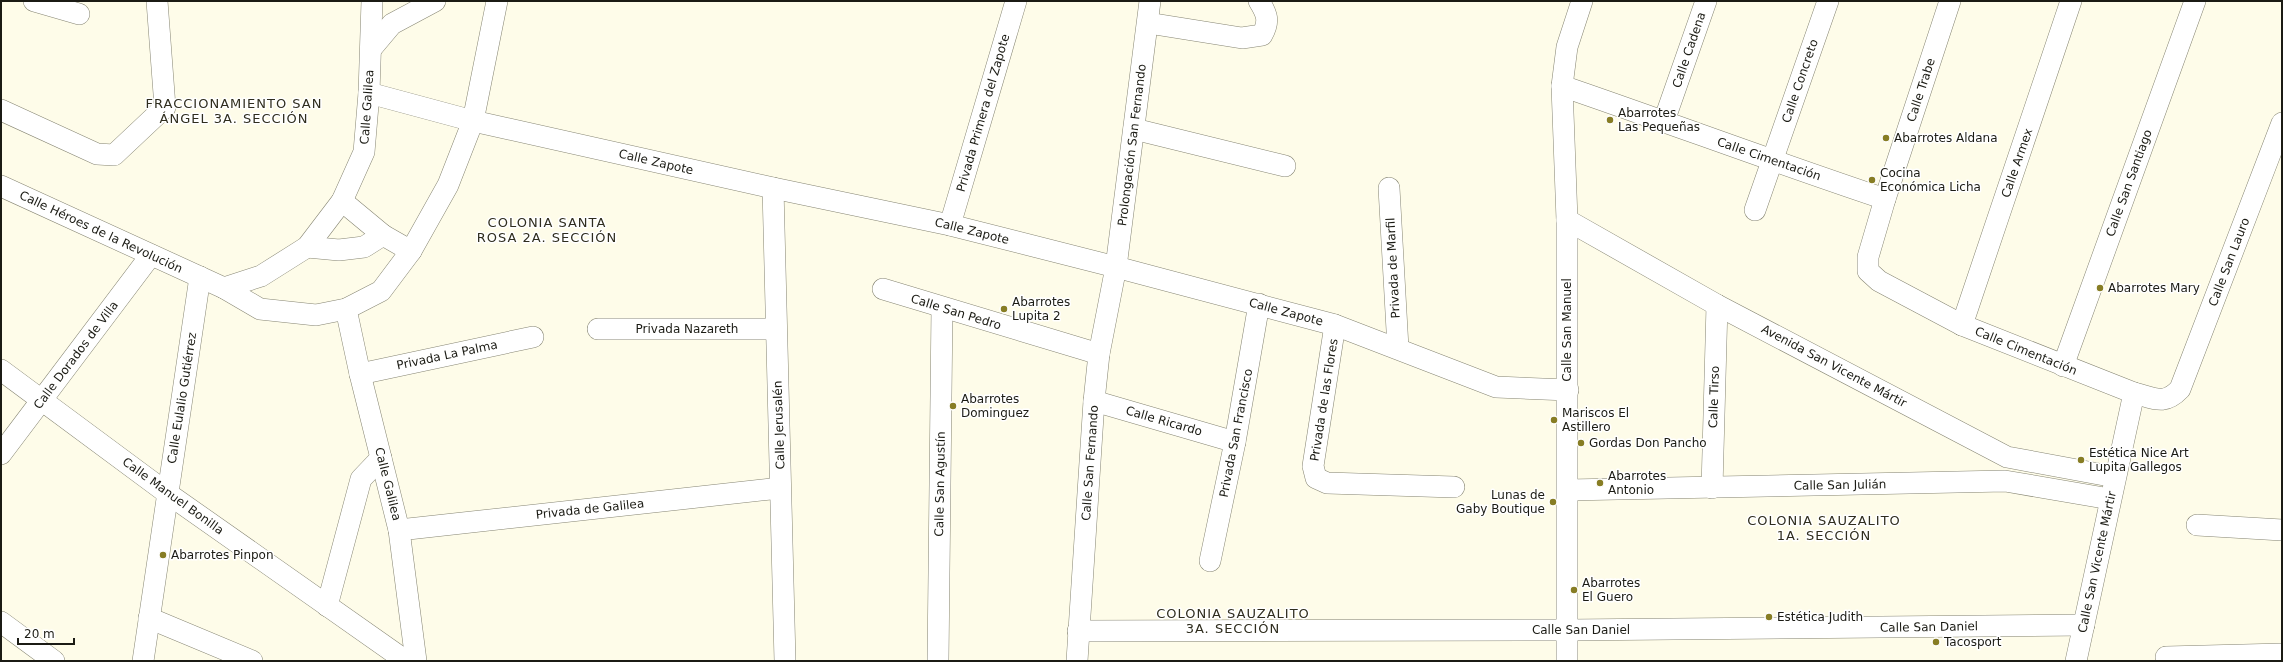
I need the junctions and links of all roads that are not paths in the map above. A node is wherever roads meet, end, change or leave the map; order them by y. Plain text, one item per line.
1 (34, 1) edge
2 (156, 1) edge
3 (372, 1) edge
4 (434, 1) edge
5 (497, 1) edge
6 (1016, 1) edge
7 (1150, 1) edge
8 (1259, 1) edge
9 (1582, 1) edge
10 (1706, 1) edge
11 (1828, 1) edge
12 (1950, 1) edge
13 (2071, 1) edge
14 (2195, 1) edge
15 (79, 14) dead end
16 (1148, 23) junction
17 (371, 49) junction
18 (1562, 86) junction
19 (369, 93) junction
20 (1, 110) edge
21 (473, 121) junction
22 (1664, 121) junction
23 (2282, 123) edge
24 (1134, 129) junction
25 (1773, 162) junction
26 (1285, 166) dead end
27 (1, 186) edge
28 (773, 188) junction
29 (1388, 188) dead end
30 (1885, 199) junction
31 (342, 201) junction
32 (1755, 210) dead end
33 (1566, 220) junction
34 (950, 225) junction
35 (383, 235) junction
36 (307, 247) junction
37 (411, 251) junction
38 (151, 255) junction
39 (1116, 267) junction
40 (1868, 271) joint
41 (200, 277) junction
42 (224, 288) junction
43 (883, 289) dead end
44 (1259, 304) junction
45 (1717, 305) junction
46 (942, 308) junction
47 (346, 309) junction
48 (1336, 325) junction
49 (1962, 325) junction
50 (598, 329) dead end
51 (776, 329) junction
52 (533, 337) dead end
53 (1398, 348) junction
54 (1099, 354) junction
55 (2063, 366) junction
56 (1, 370) edge
57 (360, 374) junction
58 (1568, 390) junction
59 (2134, 393) junction
60 (2171, 398) joint
61 (42, 400) junction
62 (1094, 401) junction
63 (1235, 442) junction
64 (1, 454) edge
65 (2007, 457) junction
66 (381, 458) junction
67 (2115, 477) junction
68 (2005, 481) junction
69 (1454, 487) dead end
70 (780, 488) junction
71 (1712, 488) junction
72 (1568, 490) junction
73 (167, 493) junction
74 (2110, 500) junction
75 (2197, 525) dead end
76 (399, 530) junction
77 (2282, 530) edge
78 (1210, 561) dead end
79 (327, 606) junction
80 (149, 618) junction
81 (1, 622) edge
82 (2084, 625) junction
83 (1567, 630) junction
84 (1078, 631) junction
85 (2282, 654) edge
86 (2166, 657) dead end
87 (54, 661) edge
88 (142, 661) edge
89 (252, 661) edge
90 (406, 661) edge
91 (416, 661) edge
92 (785, 661) edge
93 (938, 661) edge
94 (1077, 661) edge
95 (1567, 661) edge
96 (2076, 661) edge

1 - 15 street
2 - 20 street
3 - 17 street, Calle Galilea
4 - 17 street
5 - 21 street
6 - 34 street, Privada Primera del Zapote
7 - 16 street, Prolongación San Fernando
8 - 16 street
9 - 18 street, Calle San Manuel
10 - 22 street, Calle Cadena
11 - 25 street, Calle Concreto
12 - 30 street, Calle Trabe
13 - 49 street, Calle Armex
14 - 55 street, Calle San Santiago
16 - 24 street, Prolongación San Fernando
17 - 19 street, Calle Galilea
18 - 22 street, Calle Cimentación
18 - 33 street, Calle San Manuel
19 - 21 street, Calle Zapote
19 - 31 street, Calle Galilea
21 - 28 street, Calle Zapote
21 - 37 street
22 - 25 street, Calle Cimentación
23 - 60 street, Calle San Lauro
24 - 26 street
24 - 39 street, Prolongación San Fernando
25 - 30 street, Calle Cimentación
25 - 32 street, Calle Concreto
27 - 38 street, Calle Héroes de la Revolución
28 - 34 street, Calle Zapote
28 - 51 street, Calle Jerusalén
29 - 53 street, Privada de Marfil
30 - 40 street, Calle Trabe
31 - 35 street
31 - 36 street, Calle Galilea
33 - 45 street, Avenida San Vicente Mártir
33 - 58 street, Calle San Manuel
34 - 39 street, Calle Zapote
35 - 36 street
35 - 37 street
36 - 42 street, Calle Galilea
37 - 47 street
38 - 41 street, Calle Héroes de la Revolución
38 - 61 street, Calle Dorados de Villa
39 - 44 street, Calle Zapote
39 - 54 street, Calle San Fernando
40 - 49 street, Calle Cimentación
41 - 42 street
41 - 73 street, Calle Eulalio Gutiérrez
42 - 47 street
43 - 46 street, Calle San Pedro
44 - 48 street, Calle Zapote
44 - 63 street, Privada San Francisco
45 - 65 street, Avenida San Vicente Mártir
45 - 71 street, Calle Tirso
46 - 54 street, Calle San Pedro
46 - 93 street, Calle San Agustín
47 - 57 street, Calle Galilea
48 - 53 street, Calle Zapote
48 - 69 street, Privada de las Flores
49 - 55 street, Calle Cimentación
50 - 51 street, Privada Nazareth
51 - 70 street, Calle Jerusalén
52 - 57 street, Privada La Palma
53 - 58 street, Calle Zapote
54 - 62 street, Calle San Fernando
55 - 59 street, Calle Cimentación
56 - 61 street, Calle Manuel Bonilla
57 - 66 street, Calle Galilea
58 - 72 street, Calle San Manuel
59 - 60 street, Calle Cimentación
59 - 67 street, Calle San Vicente Mártir
61 - 64 street, Calle Dorados de Villa
61 - 73 street, Calle Manuel Bonilla
62 - 63 street, Calle Ricardo
62 - 84 street, Calle San Fernando
63 - 78 street, Privada San Francisco
65 - 67 street, Avenida San Vicente Mártir
65 - 68 street
66 - 76 street, Calle Galilea
66 - 79 street
67 - 74 street, Calle San Vicente Mártir
68 - 71 street, Calle San Julián
68 - 74 street, Calle San Julián
70 - 76 street, Privada de Galilea
70 - 92 street, Calle Jerusalén
71 - 72 street, Calle San Julián
72 - 83 street, Calle San Manuel
73 - 79 street, Calle Manuel Bonilla
73 - 80 street, Calle Eulalio Gutiérrez
74 - 82 street, Calle San Vicente Mártir
75 - 77 street
76 - 91 street, Calle Galilea
79 - 90 street, Calle Manuel Bonilla
80 - 88 street, Calle Eulalio Gutiérrez
80 - 89 street
81 - 87 street
82 - 83 street, Calle San Daniel
82 - 96 street, Calle San Vicente Mártir
83 - 84 street, Calle San Daniel
83 - 95 street, Calle San Manuel
84 - 94 street, Calle San Fernando
85 - 86 street

